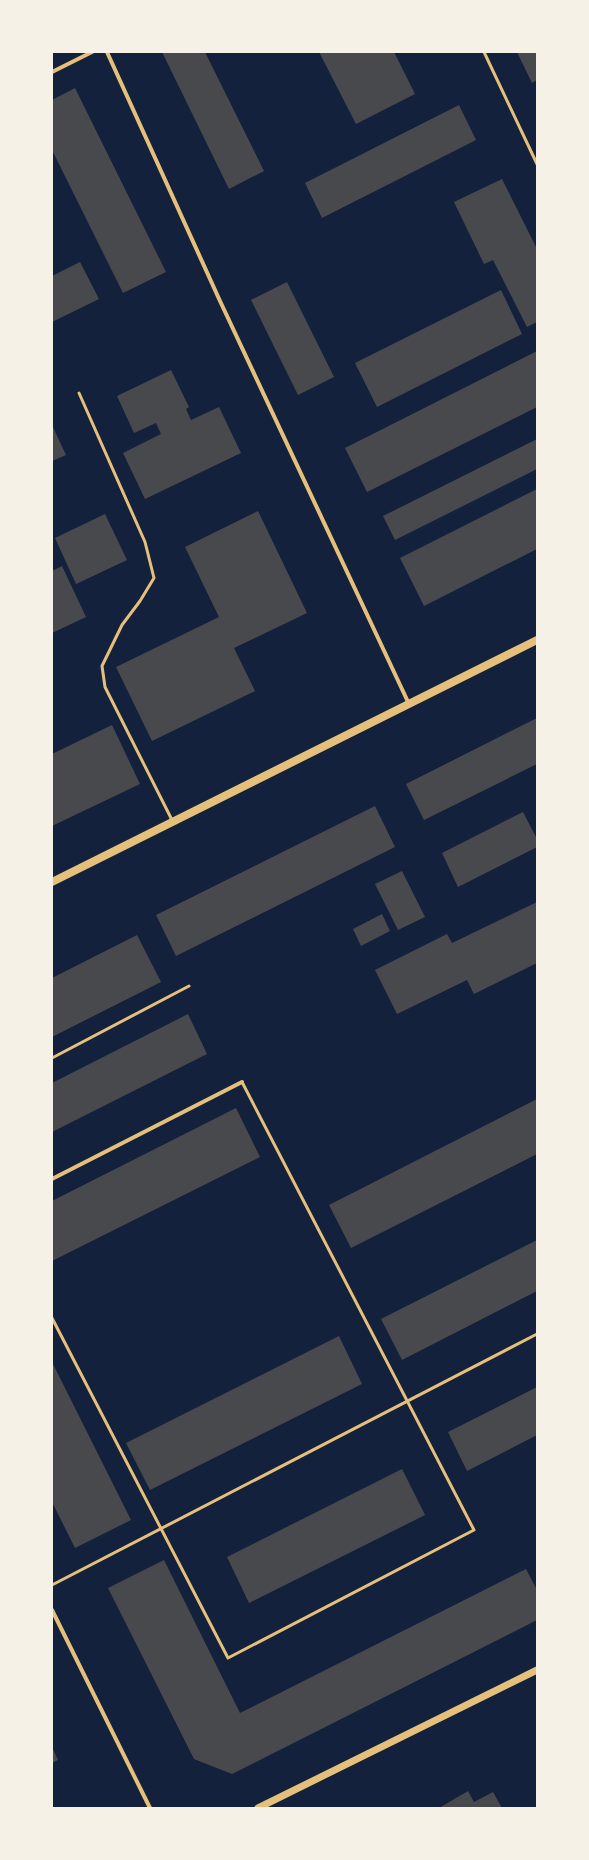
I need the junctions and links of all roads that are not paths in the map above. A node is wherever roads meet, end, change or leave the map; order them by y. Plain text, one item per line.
1 (92, 52) edge
2 (107, 52) edge
3 (484, 52) edge
4 (52, 72) edge
5 (537, 164) edge
6 (79, 393) dead end
7 (537, 640) edge
8 (409, 704) junction
9 (173, 822) junction
10 (52, 882) edge
11 (189, 986) dead end
12 (52, 1058) edge
13 (242, 1082) joint
14 (52, 1179) edge
15 (52, 1318) edge
16 (537, 1334) edge
17 (407, 1402) junction
18 (161, 1529) junction
19 (52, 1585) edge
20 (52, 1610) edge
21 (537, 1670) edge
22 (150, 1808) edge
23 (258, 1808) edge

1 - 4 street
2 - 8 street
3 - 5 lane
6 - 9 lane
7 - 8 main road
8 - 9 main road
9 - 10 main road
11 - 12 lane
13 - 14 street
13 - 17 lane
15 - 18 lane
16 - 17 lane
17 - 18 lane
17 - 18 lane
18 - 19 lane
20 - 22 street
21 - 23 street

